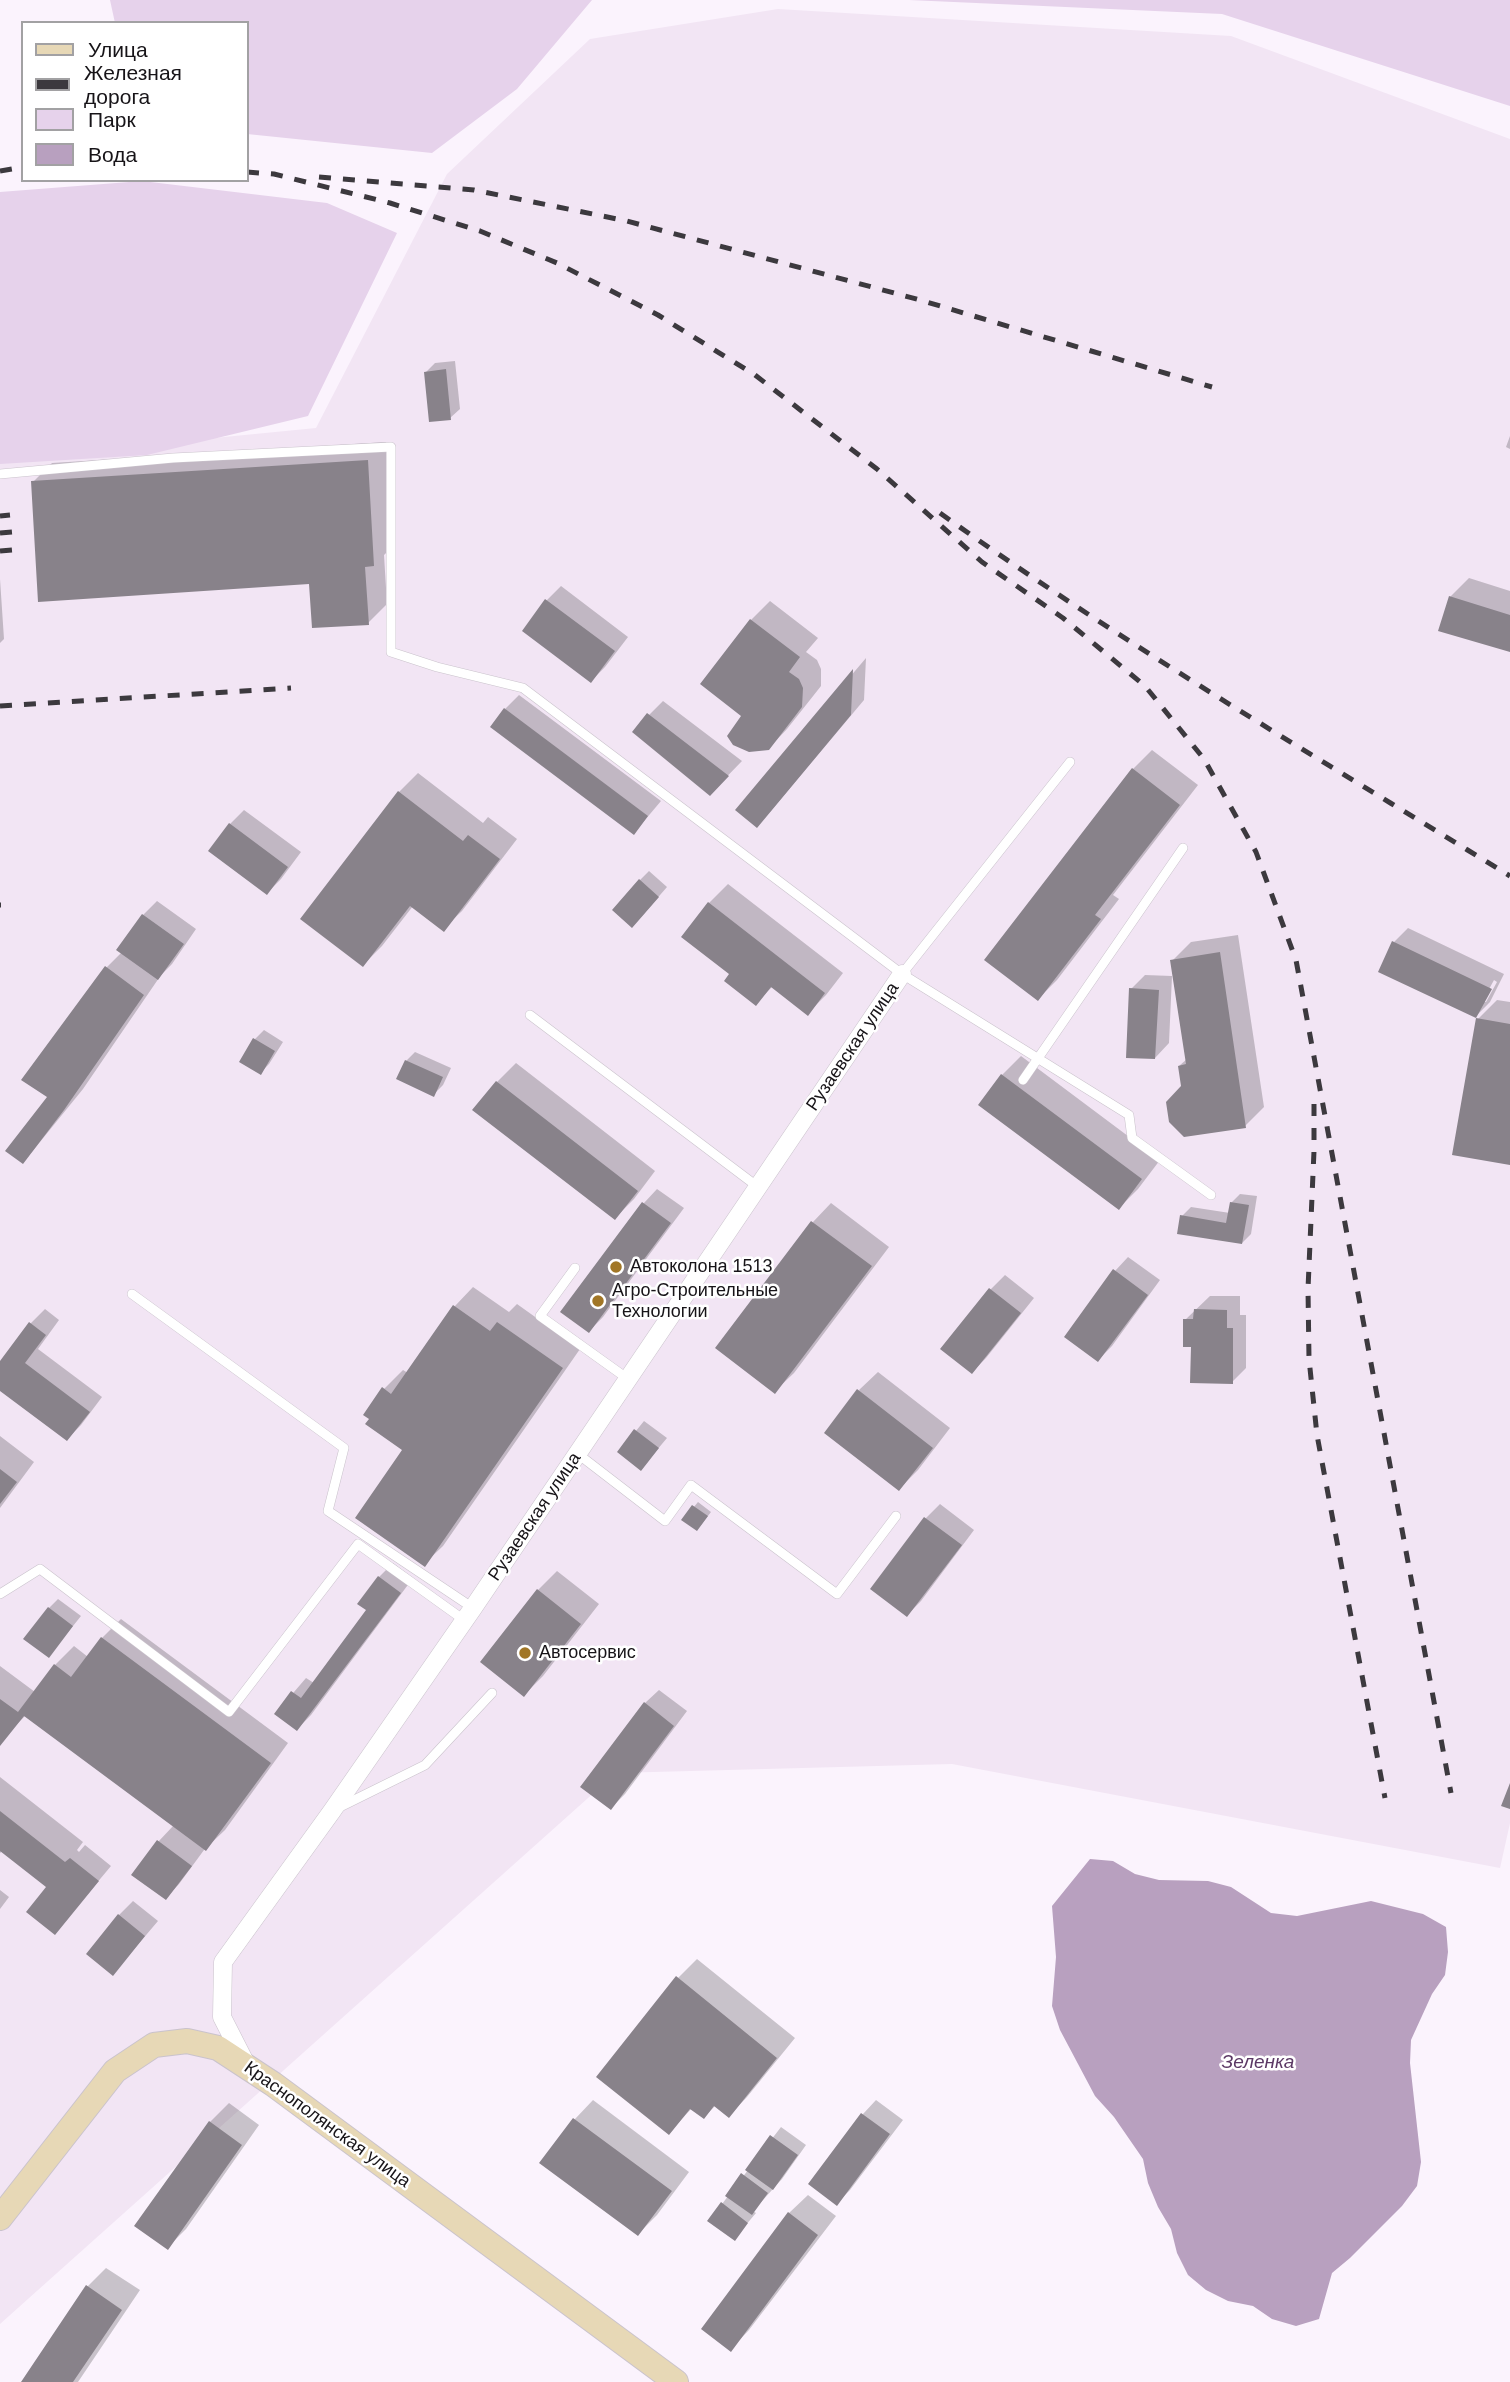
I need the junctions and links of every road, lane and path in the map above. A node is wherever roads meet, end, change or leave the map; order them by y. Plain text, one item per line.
1 (0, 474) edge
2 (1070, 762) dead end
3 (1183, 848) dead end
4 (902, 974) junction
5 (530, 1015) dead end
6 (1037, 1059) junction
7 (1023, 1080) dead end
8 (758, 1187) junction
9 (1211, 1195) dead end
10 (575, 1268) dead end
11 (132, 1294) dead end
12 (628, 1380) junction
13 (578, 1454) junction
14 (897, 1516) dead end
15 (0, 1594) edge
16 (468, 1614) junction
17 (492, 1693) dead end
18 (332, 1811) junction
19 (248, 2067) junction
20 (0, 2218) edge
21 (676, 2382) edge

1 - 4 lane
2 - 4 lane
3 - 6 lane
4 - 6 lane
4 - 8 street, Рузаевская улица
5 - 8 lane
6 - 7 lane
6 - 9 lane
8 - 12 street, Рузаевская улица
10 - 12 lane
11 - 16 lane
12 - 13 street, Рузаевская улица
13 - 14 lane
13 - 16 street, Рузаевская улица
15 - 16 lane
16 - 18 street, Рузаевская улица
17 - 18 lane
18 - 19 street, Рузаевская улица
19 - 20 street, Краснополянская улица
19 - 21 street, Краснополянская улица

